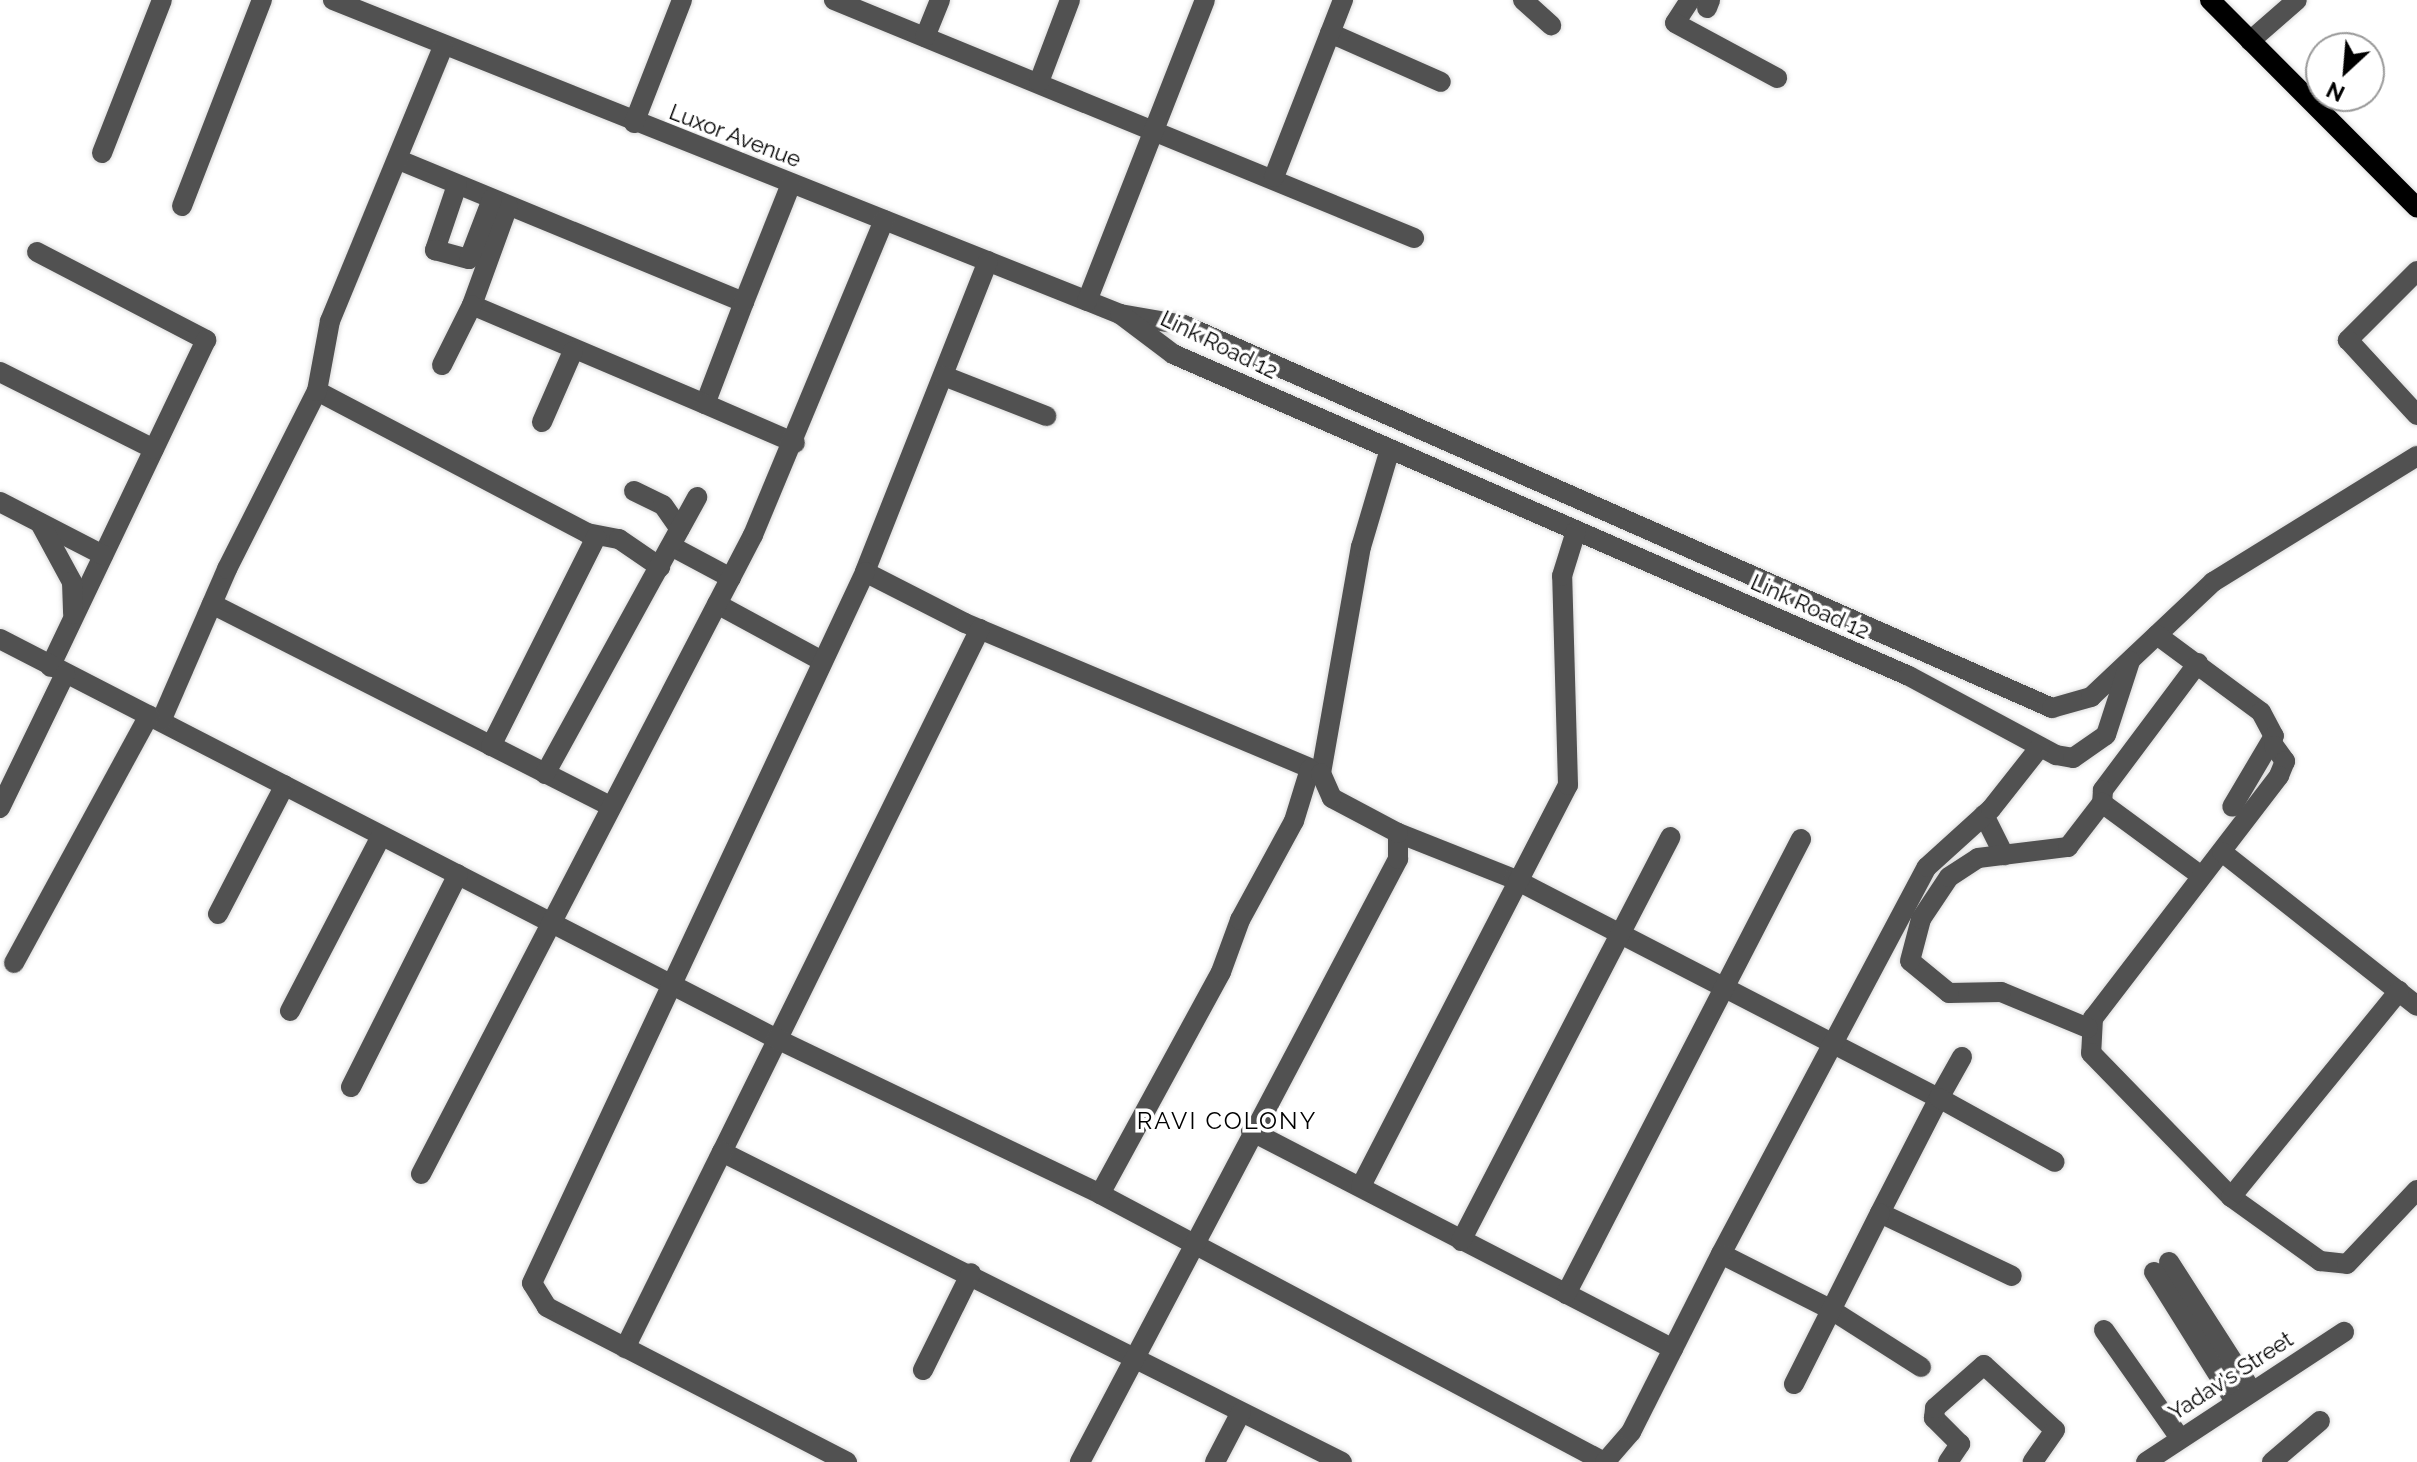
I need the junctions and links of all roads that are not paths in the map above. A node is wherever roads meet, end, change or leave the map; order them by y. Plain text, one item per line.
1 (162, 0) edge
2 (262, 0) edge
3 (333, 0) edge
4 (682, 0) edge
5 (834, 0) edge
6 (940, 0) edge
7 (1070, 0) edge
8 (1205, 0) edge
9 (1343, 0) edge
10 (1523, 0) edge
11 (2210, 0) edge
12 (2297, 0) edge
13 (1701, 3) edge
14 (1551, 25) dead end
15 (1330, 33) junction
16 (925, 37) junction
17 (2250, 41) junction
18 (443, 47) junction
19 (1777, 78) dead end
20 (1039, 82) junction
21 (1441, 82) dead end
22 (634, 123) junction
23 (1152, 132) junction
24 (102, 153) dead end
25 (399, 160) junction
26 (1274, 177) junction
27 (791, 184) junction
28 (456, 189) junction
29 (496, 204) junction
30 (182, 206) dead end
31 (2417, 208) edge
32 (884, 220) junction
33 (1414, 238) dead end
34 (37, 252) dead end
35 (988, 261) junction
36 (2414, 280) edge
37 (1087, 301) junction
38 (744, 302) junction
39 (472, 305) junction
40 (1120, 314) junction
41 (573, 351) junction
42 (442, 365) dead end
43 (0, 372) edge
44 (944, 376) junction
45 (317, 391) junction
46 (705, 404) junction
47 (2417, 415) edge
48 (1046, 416) dead end
49 (542, 422) dead end
50 (795, 443) junction
51 (154, 449) junction
52 (1390, 449) junction
53 (2417, 456) edge
54 (634, 491) dead end
55 (697, 497) dead end
56 (0, 502) edge
57 (40, 523) junction
58 (1576, 531) junction
59 (596, 537) junction
60 (675, 538) junction
61 (103, 555) junction
62 (660, 567) junction
63 (865, 572) junction
64 (731, 578) junction
65 (212, 604) junction
66 (717, 604) junction
67 (74, 618) junction
68 (980, 629) junction
69 (2157, 635) junction
70 (0, 639) edge
71 (822, 661) junction
72 (2130, 661) junction
73 (2198, 663) junction
74 (58, 671) junction
75 (155, 718) junction
76 (491, 746) junction
77 (2274, 746) junction
78 (2040, 747) junction
79 (1316, 771) junction
80 (545, 774) junction
81 (285, 785) junction
82 (2102, 803) junction
83 (609, 805) junction
84 (2232, 807) dead end
85 (0, 808) edge
86 (1984, 815) junction
87 (1398, 833) junction
88 (1960, 835) junction
89 (381, 836) junction
90 (1670, 837) dead end
91 (1801, 839) dead end
92 (2222, 852) junction
93 (2004, 855) junction
94 (1971, 862) junction
95 (458, 874) junction
96 (2200, 875) junction
97 (1514, 879) junction
98 (218, 914) dead end
99 (555, 922) junction
100 (1617, 935) junction
101 (14, 963) dead end
102 (670, 982) junction
103 (2399, 991) junction
104 (1723, 992) junction
105 (2417, 1006) edge
106 (290, 1011) dead end
107 (2088, 1028) junction
108 (777, 1039) junction
109 (1829, 1041) junction
110 (1962, 1057) dead end
111 (351, 1087) dead end
112 (1939, 1098) junction
113 (1251, 1131) junction
114 (722, 1152) junction
115 (2055, 1162) dead end
116 (421, 1174) dead end
117 (1361, 1186) junction
118 (2416, 1192) edge
119 (1100, 1194) junction
120 (2231, 1197) junction
121 (1880, 1213) junction
122 (1461, 1241) junction
123 (1193, 1243) junction
124 (1721, 1254) junction
125 (2162, 1267) dead end
126 (971, 1273) junction
127 (2012, 1276) dead end
128 (1566, 1294) junction
129 (1830, 1309) junction
130 (2104, 1330) dead end
131 (2344, 1332) dead end
132 (625, 1348) junction
133 (1673, 1349) junction
134 (1136, 1354) junction
135 (1921, 1367) dead end
136 (923, 1370) dead end
137 (1794, 1384) dead end
138 (2242, 1394) junction
139 (1241, 1412) junction
140 (2320, 1421) dead end
141 (2180, 1438) junction
142 (847, 1462) edge
143 (1080, 1462) edge
144 (1215, 1462) edge
145 (1342, 1462) edge
146 (1605, 1462) edge
147 (1948, 1462) edge
148 (2033, 1462) edge
149 (2146, 1462) edge
150 (2272, 1462) edge

1 - 24 street
2 - 30 street
3 - 18 street, Luxor Avenue
4 - 22 street
5 - 16 street
6 - 16 street
7 - 20 street
8 - 23 street
9 - 15 street
10 - 14 street
11 - 17 main road
12 - 17 street
13 - 19 street
15 - 21 street
15 - 26 street
16 - 20 street
17 - 31 main road
18 - 22 street, Luxor Avenue
18 - 25 street
20 - 23 street
22 - 27 street, Luxor Avenue
23 - 26 street
23 - 37 street
25 - 28 street
25 - 45 street
26 - 33 street
27 - 32 street, Luxor Avenue
27 - 38 street
28 - 29 street
28 - 29 street
29 - 38 street
29 - 39 street
32 - 35 street, Luxor Avenue
32 - 50 street
34 - 51 street
35 - 37 street, Luxor Avenue
35 - 44 street
36 - 47 street
37 - 40 street, Luxor Avenue
38 - 46 street
39 - 41 street
39 - 42 street
40 - 52 street, Link Road 12
40 - 72 street, Link Road 12
41 - 46 street
41 - 49 street
43 - 51 street
44 - 48 street
44 - 63 street
45 - 59 street
45 - 65 street
46 - 50 street
50 - 64 street
51 - 61 street
52 - 58 street, Link Road 12
52 - 79 street
53 - 69 street, Link Road 12
54 - 60 street
55 - 60 street
56 - 57 street
57 - 61 street
57 - 67 street
58 - 78 street, Link Road 12
58 - 97 street
59 - 62 street
59 - 76 street
60 - 62 street
60 - 64 street
61 - 67 street
62 - 80 street
63 - 68 street
63 - 71 street
64 - 66 street
65 - 75 street
65 - 76 street
66 - 71 street
66 - 83 street
67 - 74 street
68 - 79 street
68 - 108 street
69 - 72 street, Link Road 12
69 - 73 street
70 - 74 street
71 - 102 street
72 - 78 street, Link Road 12
73 - 77 street
73 - 82 street
74 - 75 street
74 - 85 street
75 - 81 street
75 - 101 street
76 - 80 street
77 - 84 street
77 - 92 street
78 - 86 street
79 - 87 street
79 - 119 street
80 - 83 street
81 - 89 street
81 - 98 street
82 - 93 street
82 - 96 street
83 - 99 street
86 - 88 street
86 - 93 street
87 - 97 street
87 - 113 street
88 - 94 street
88 - 109 street
89 - 95 street
89 - 106 street
90 - 100 street
91 - 104 street
92 - 96 street
92 - 103 street
93 - 94 street
94 - 107 street
95 - 99 street
95 - 111 street
96 - 107 street
97 - 100 street
97 - 117 street
99 - 102 street
99 - 116 street
100 - 104 street
100 - 122 street
102 - 108 street
102 - 132 street
103 - 105 street
103 - 120 street
104 - 109 street
104 - 128 street
107 - 120 street
108 - 114 street
108 - 119 street
109 - 112 street
109 - 124 street
110 - 112 street
112 - 115 street
112 - 121 street
113 - 117 street
113 - 123 street
114 - 126 street
114 - 132 street
117 - 122 street
118 - 120 street
119 - 123 street
121 - 127 street
121 - 129 street
122 - 128 street
123 - 134 street
123 - 146 street
124 - 129 street
124 - 133 street
125 - 138 street
126 - 134 street
126 - 136 street
128 - 133 street
129 - 135 street
129 - 137 street
130 - 141 street
131 - 138 street, Yadav's Street
132 - 142 street
133 - 146 street
134 - 139 street
134 - 143 street
138 - 141 street, Yadav's Street
139 - 144 street
139 - 145 street
140 - 150 street
141 - 149 street, Yadav's Street
147 - 148 street

